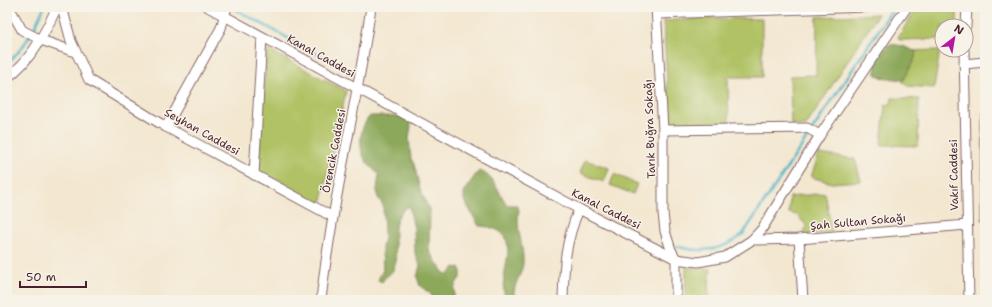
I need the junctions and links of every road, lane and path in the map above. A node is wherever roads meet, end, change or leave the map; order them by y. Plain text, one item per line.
1 (9, 7) edge
2 (57, 7) edge
3 (62, 7) edge
4 (208, 7) edge
5 (371, 7) edge
6 (866, 7) edge
7 (907, 7) edge
8 (967, 7) edge
9 (657, 10) edge
10 (226, 11) edge
11 (966, 18) edge
12 (262, 37) junction
13 (39, 39) junction
14 (75, 52) junction
15 (964, 58) edge
16 (985, 62) edge
17 (964, 64) junction
18 (7, 78) edge
19 (358, 90) junction
20 (166, 127) junction
21 (663, 130) junction
22 (820, 135) junction
23 (254, 175) junction
24 (579, 209) junction
25 (333, 217) junction
26 (967, 225) junction
27 (799, 239) junction
28 (752, 240) junction
29 (676, 259) junction
30 (321, 300) edge
31 (563, 300) edge
32 (676, 300) edge
33 (803, 300) edge
34 (969, 300) edge

1 - 13 street
2 - 13 street
3 - 14 street, Seyhan Caddesi
4 - 10 street, Kanal Caddesi
5 - 19 street, Örencik Caddesi
6 - 9 street
7 - 22 street, Kanal Caddesi
8 - 11 street
9 - 21 street, Tarık Buğra Sokağı
10 - 12 street, Kanal Caddesi
10 - 20 street
12 - 19 street, Kanal Caddesi
12 - 23 street
13 - 14 street
13 - 18 street
14 - 20 street, Seyhan Caddesi
15 - 17 street, Vakıf Caddesi
16 - 17 street
17 - 26 street, Vakıf Caddesi
19 - 24 street, Kanal Caddesi
19 - 25 street, Örencik Caddesi
20 - 23 street, Seyhan Caddesi
21 - 22 street
21 - 29 street, Tarık Buğra Sokağı
22 - 28 street, Kanal Caddesi
23 - 25 street, Seyhan Caddesi
24 - 29 street, Kanal Caddesi
24 - 31 street
25 - 30 street, Örencik Caddesi
26 - 27 street, Şah Sultan Sokağı
26 - 34 street, Vakıf Caddesi
27 - 28 street, Şah Sultan Sokağı
27 - 33 street
28 - 29 street, Kanal Caddesi
29 - 32 street

